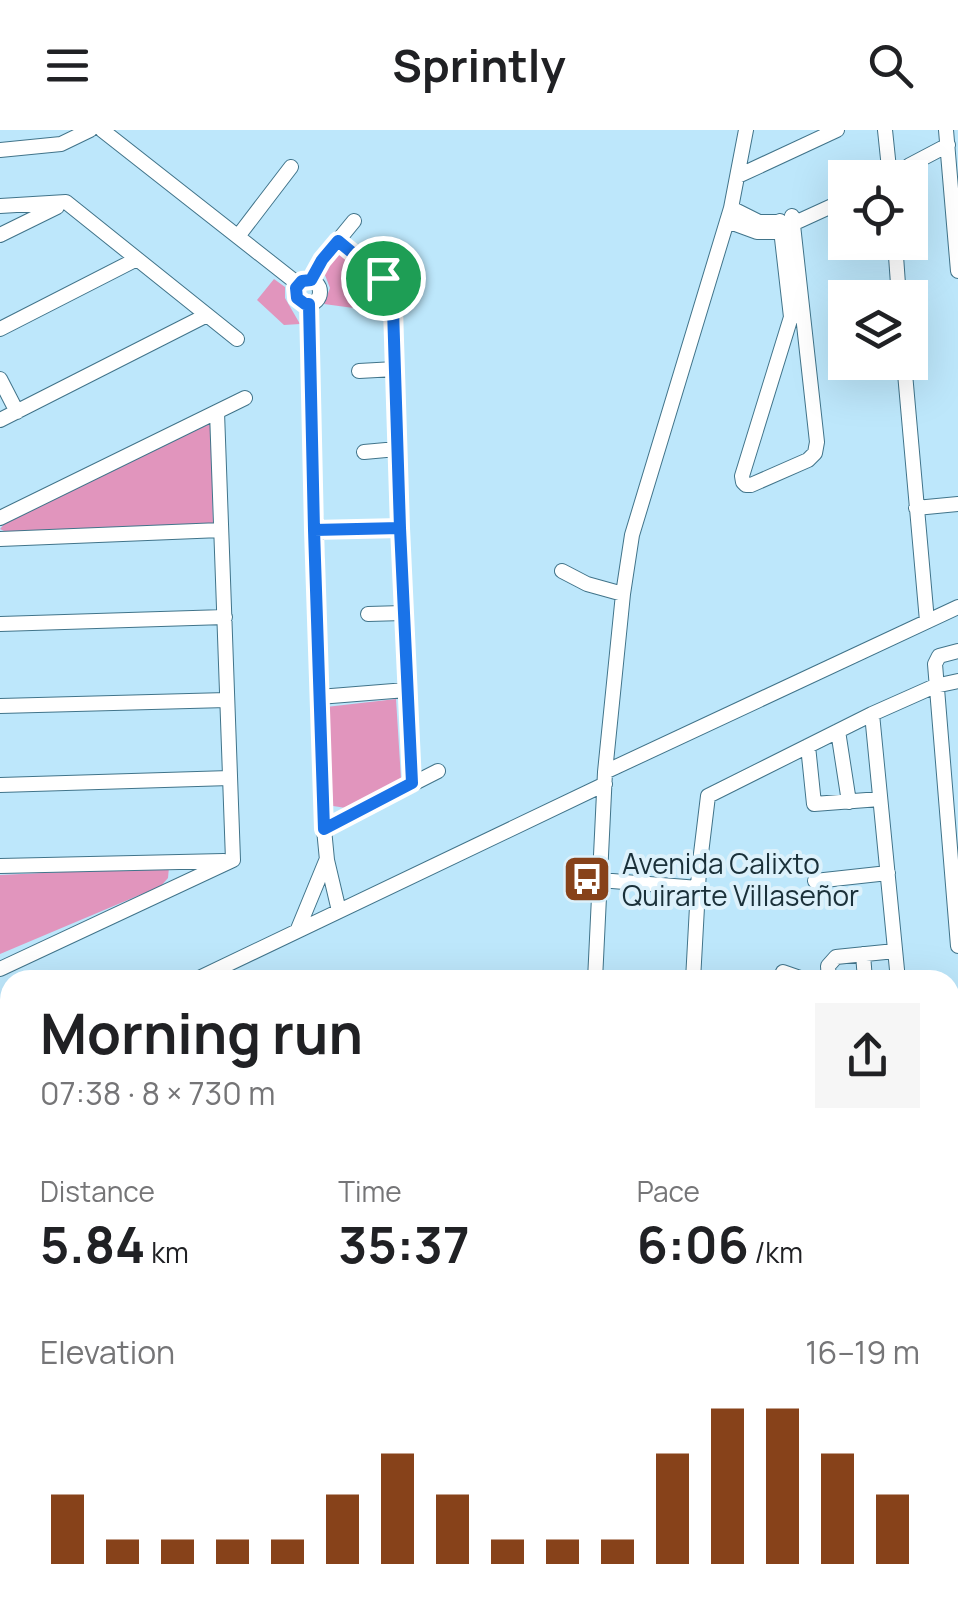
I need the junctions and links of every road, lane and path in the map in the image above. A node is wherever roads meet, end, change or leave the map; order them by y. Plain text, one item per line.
1 (90, 130) edge
2 (102, 130) edge
3 (746, 130) edge
4 (837, 130) edge
5 (885, 130) edge
6 (950, 135) edge
7 (0, 150) edge
8 (888, 160) edge
9 (916, 160) edge
10 (291, 166) dead end
11 (738, 176) junction
12 (828, 200) edge
13 (66, 202) junction
14 (0, 206) edge
15 (828, 207) edge
16 (729, 215) junction
17 (354, 221) dead end
18 (787, 223) junction
19 (238, 235) junction
20 (0, 236) edge
21 (338, 241) junction
22 (137, 259) junction
23 (958, 272) edge
24 (304, 282) junction
25 (207, 315) junction
26 (797, 316) junction
27 (0, 329) edge
28 (237, 340) dead end
29 (394, 369) junction
30 (359, 371) dead end
31 (0, 379) edge
32 (905, 380) edge
33 (246, 398) dead end
34 (16, 412) junction
35 (217, 412) junction
36 (0, 420) edge
37 (397, 450) junction
38 (364, 452) dead end
39 (958, 504) edge
40 (916, 508) junction
41 (0, 518) edge
42 (400, 528) junction
43 (221, 530) junction
44 (314, 530) junction
45 (0, 539) edge
46 (562, 571) dead end
47 (623, 594) junction
48 (958, 607) edge
49 (403, 613) junction
50 (368, 614) dead end
51 (224, 617) junction
52 (927, 621) junction
53 (0, 624) edge
54 (958, 651) edge
55 (958, 682) edge
56 (935, 686) junction
57 (406, 690) junction
58 (319, 697) junction
59 (227, 700) junction
60 (0, 706) edge
61 (872, 714) junction
62 (838, 731) junction
63 (808, 746) junction
64 (438, 771) dead end
65 (230, 778) junction
66 (605, 778) junction
67 (412, 783) junction
68 (0, 785) edge
69 (880, 799) junction
70 (849, 802) junction
71 (324, 829) junction
72 (233, 860) junction
73 (327, 860) junction
74 (0, 866) edge
75 (888, 873) junction
76 (600, 880) junction
77 (814, 881) dead end
78 (698, 888) junction
79 (339, 911) junction
80 (298, 930) junction
81 (958, 946) edge
82 (896, 952) junction
83 (863, 954) junction
84 (0, 969) edge
85 (216, 970) edge
86 (595, 970) edge
87 (693, 970) edge
88 (828, 970) edge
89 (864, 970) edge
90 (897, 970) edge

1 - 7 street
2 - 19 street
3 - 11 street
4 - 11 street
5 - 8 street
6 - 9 street
6 - 23 street
10 - 19 street
11 - 16 street
12 - 18 street
13 - 14 street
13 - 20 street
13 - 22 street
15 - 18 street
16 - 18 street
16 - 47 street
17 - 21 street
18 - 26 street
19 - 24 street
21 - 24 street
21 - 29 street
22 - 25 street
22 - 27 street
24 - 44 street
25 - 28 street
25 - 34 street
26 - 26 street
29 - 30 street
29 - 37 street
31 - 34 street
32 - 40 street
33 - 35 street
34 - 36 street
35 - 41 street
35 - 43 street
37 - 38 street
37 - 42 street
39 - 40 street
40 - 52 street
42 - 44 street
42 - 49 street
43 - 45 street
43 - 51 street
44 - 58 street
46 - 47 street
47 - 66 street
48 - 52 street
49 - 50 street
49 - 57 street
51 - 53 street
51 - 59 street
52 - 66 street
54 - 56 street
55 - 56 street
56 - 61 street
56 - 81 street
57 - 58 street
57 - 67 street
58 - 71 street
59 - 60 street
59 - 65 street
61 - 62 street
61 - 69 street
62 - 63 street
62 - 70 street
63 - 70 street
63 - 78 street
64 - 67 street
65 - 68 street
65 - 72 street
66 - 76 street
66 - 79 street
67 - 71 street
69 - 70 street
69 - 75 street
71 - 73 street
72 - 74 street
72 - 84 street
73 - 79 street
73 - 80 street
75 - 77 street
75 - 82 street
76 - 78 street
76 - 86 street
78 - 87 street
79 - 80 street
80 - 85 street
82 - 83 street
82 - 90 street
83 - 88 street
83 - 89 street

